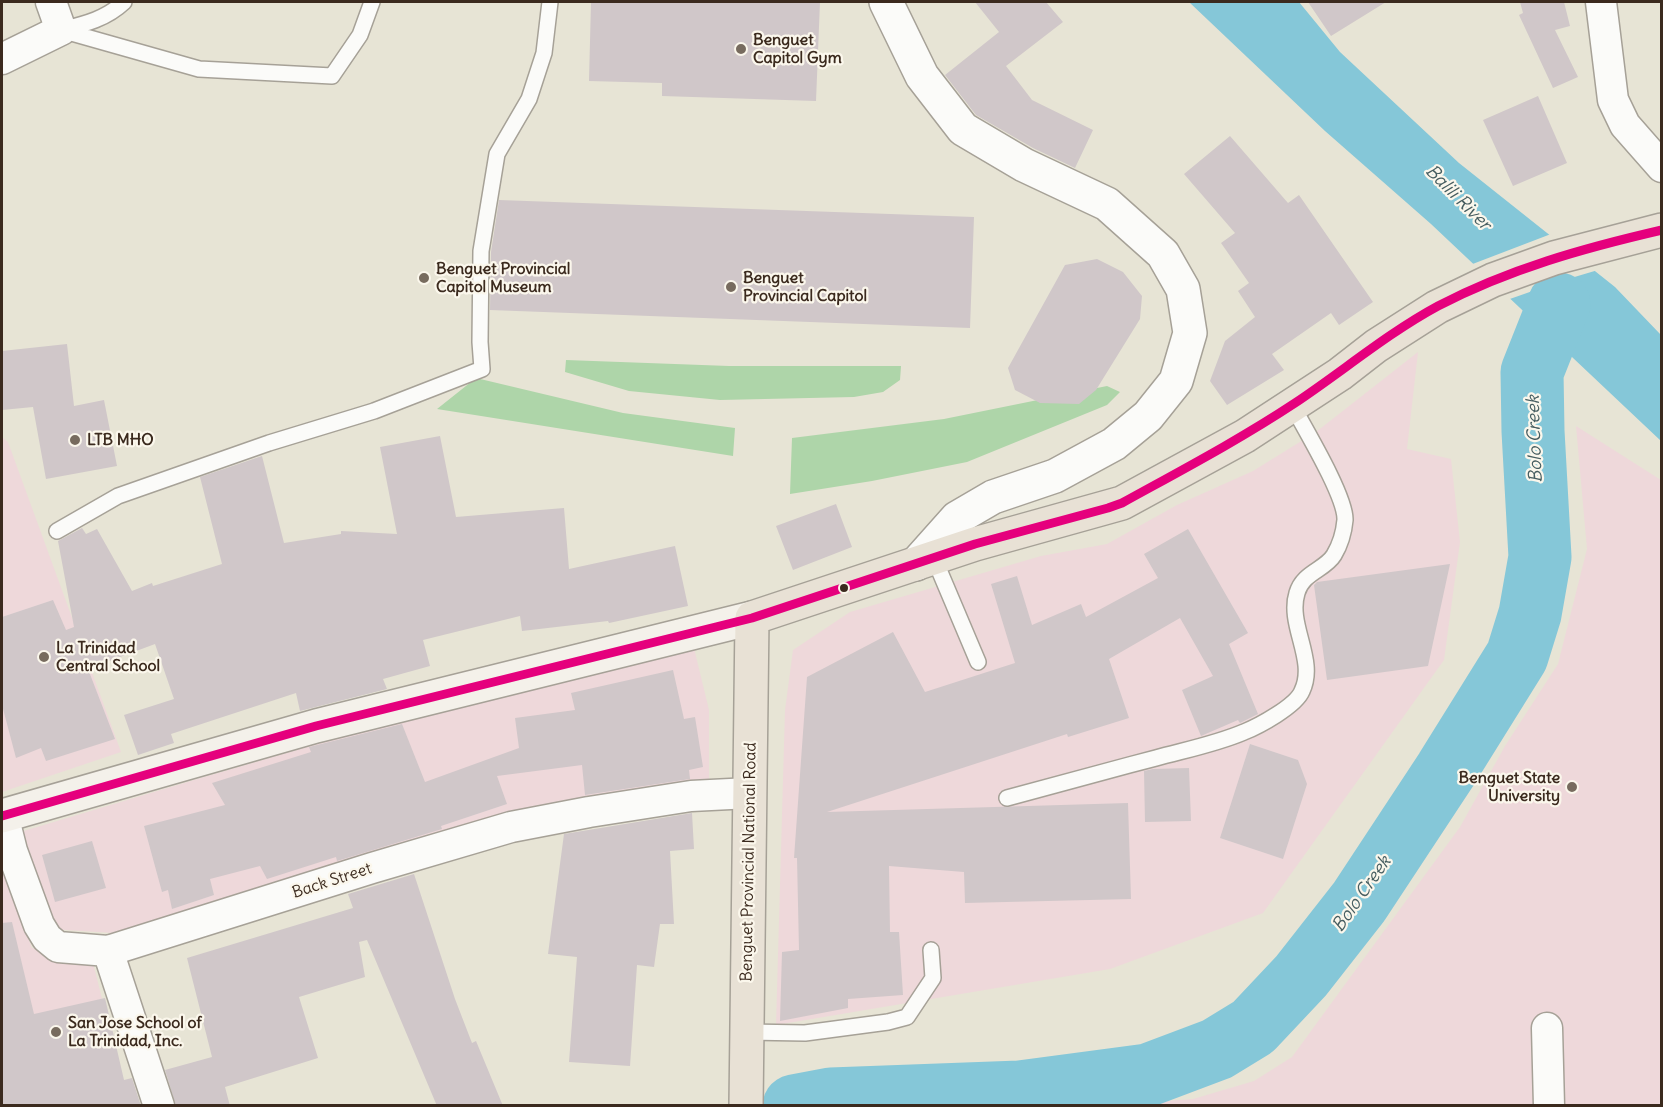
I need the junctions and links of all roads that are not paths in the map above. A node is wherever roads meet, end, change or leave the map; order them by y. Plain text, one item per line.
1 (51, 2) edge
2 (124, 2) edge
3 (372, 2) edge
4 (550, 2) edge
5 (886, 2) edge
6 (1601, 2) edge
7 (61, 30) junction
8 (2, 59) edge
9 (1662, 167) edge
10 (1662, 230) edge
11 (1292, 405) junction
12 (57, 531) dead end
13 (925, 561) junction
14 (752, 618) junction
15 (978, 662) dead end
16 (750, 793) junction
17 (1006, 798) dead end
18 (2, 816) edge
19 (931, 950) dead end
20 (108, 951) junction
21 (1547, 1028) dead end
22 (747, 1037) junction
23 (159, 1106) edge
24 (746, 1106) edge
25 (1549, 1106) edge

1 - 7 street
2 - 7 lane
3 - 7 lane
4 - 12 lane
5 - 13 street
6 - 9 street
7 - 8 street
10 - 11 highway
11 - 13 highway
11 - 17 lane
13 - 14 highway
13 - 15 lane
14 - 16 highway, Benguet Provincial National Road
14 - 18 main road
16 - 20 street, Back Street
16 - 22 highway, Benguet Provincial National Road
18 - 20 street, Back Street
19 - 22 lane
20 - 23 street
21 - 25 street
22 - 24 highway, Benguet Provincial National Road

